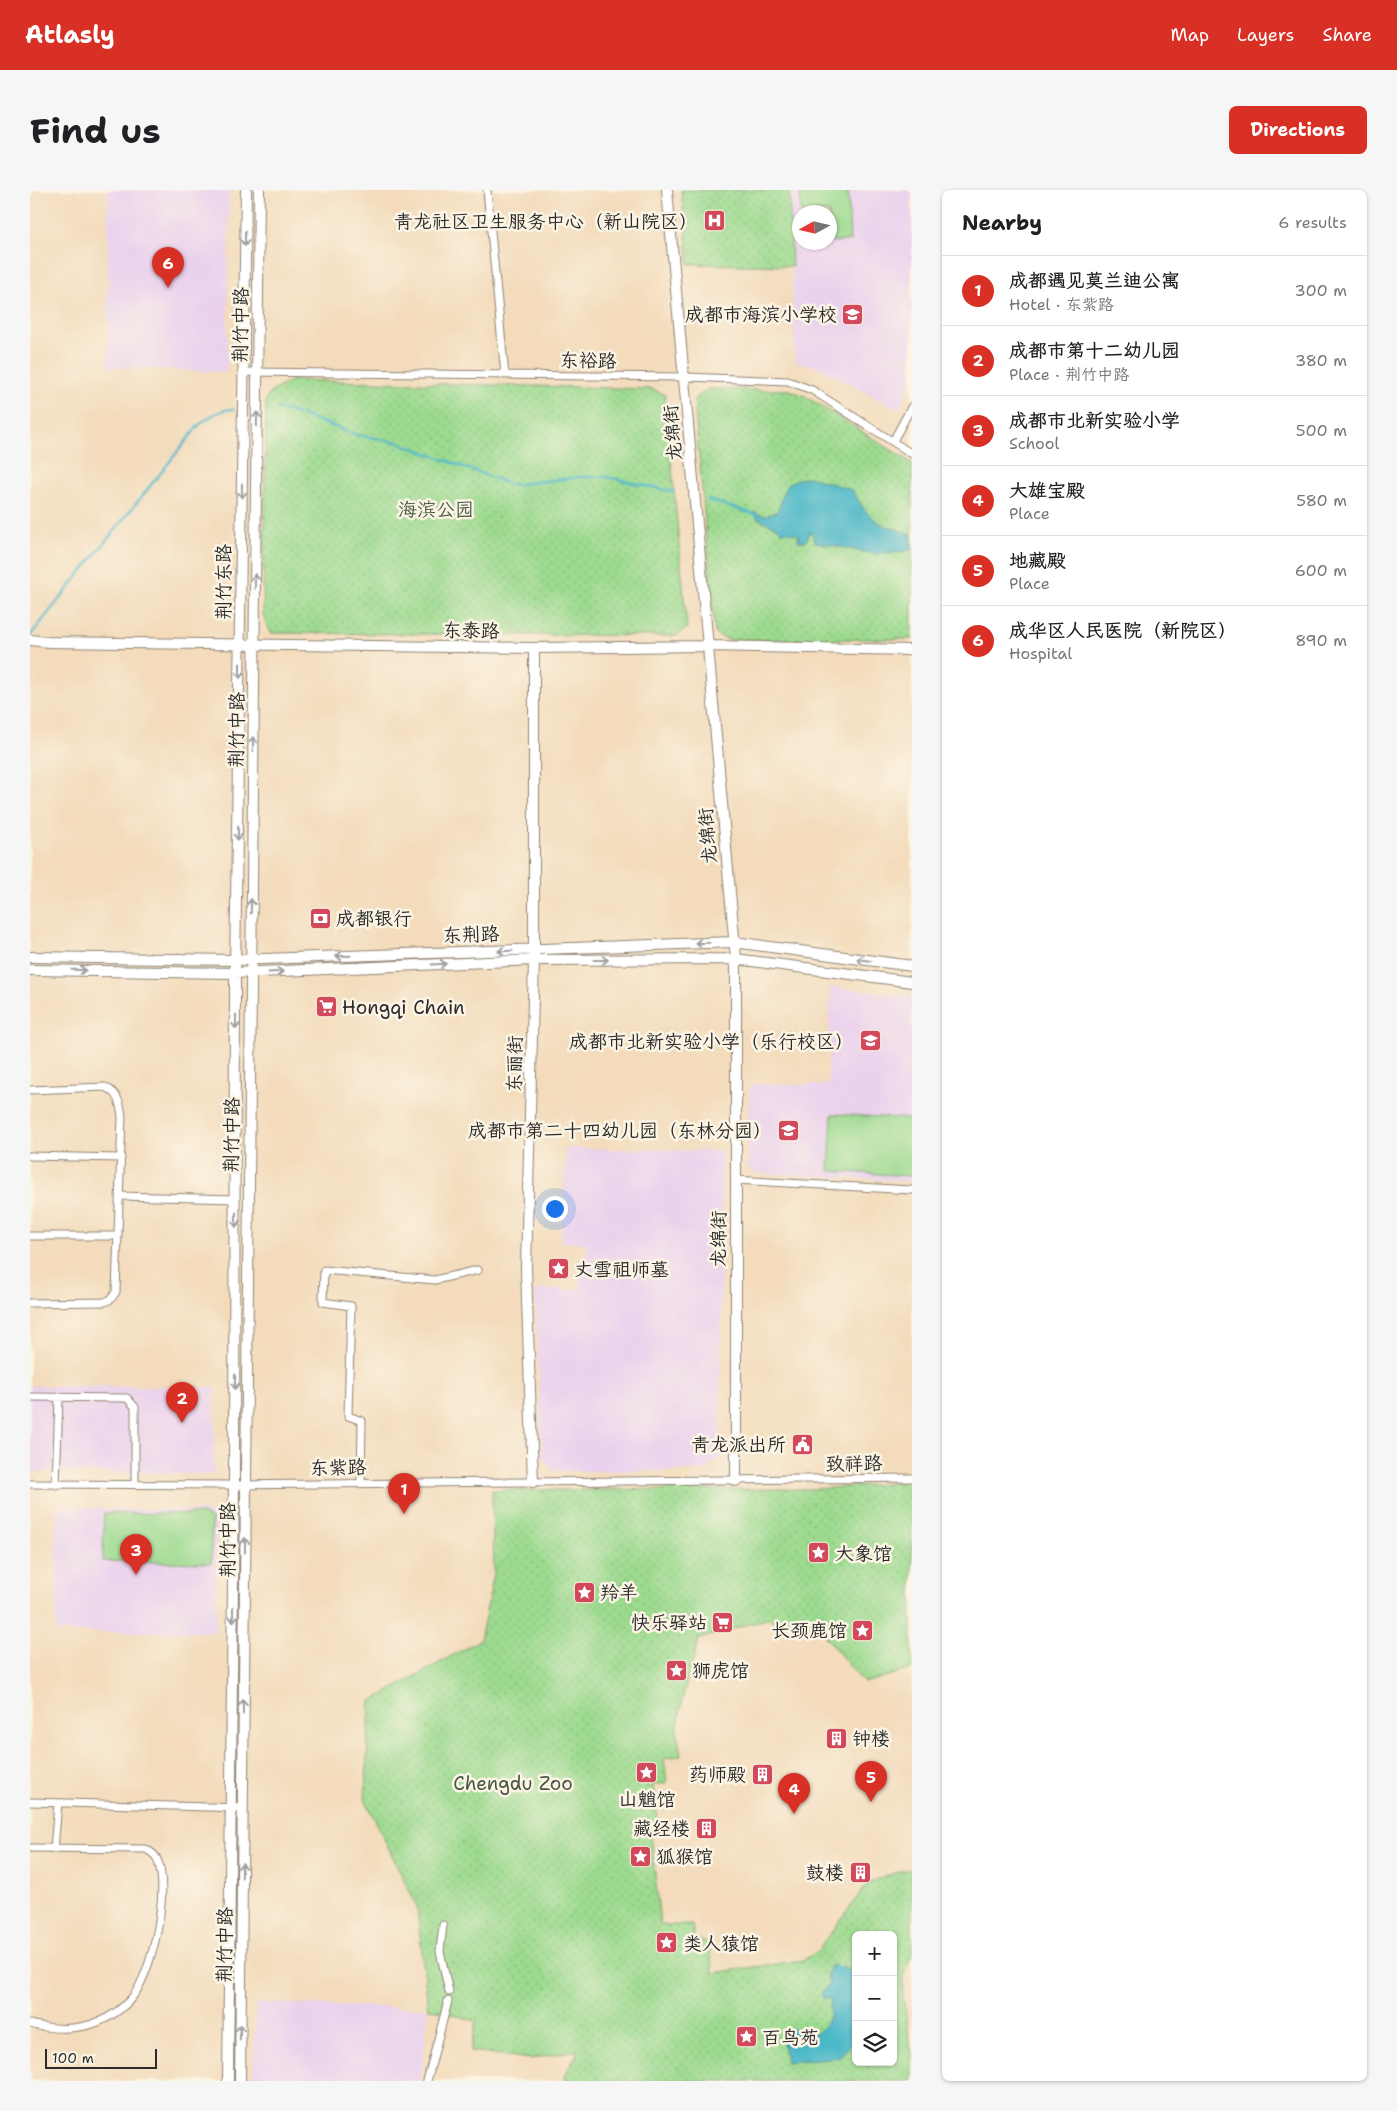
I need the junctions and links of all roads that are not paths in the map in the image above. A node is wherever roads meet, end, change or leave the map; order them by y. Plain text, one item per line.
1 (246, 190) edge
2 (259, 190) edge
3 (487, 190) edge
4 (667, 190) edge
5 (242, 372) junction
6 (258, 372) junction
7 (505, 375) junction
8 (685, 377) junction
9 (912, 406) edge
10 (893, 441) junction
11 (912, 454) edge
12 (33, 640) edge
13 (254, 644) junction
14 (240, 646) junction
15 (709, 646) junction
16 (534, 648) junction
17 (912, 650) edge
18 (734, 942) junction
19 (534, 955) junction
20 (30, 957) edge
21 (251, 959) junction
22 (736, 959) junction
23 (236, 960) junction
24 (912, 966) edge
25 (30, 970) edge
26 (236, 973) junction
27 (251, 973) junction
28 (912, 982) edge
29 (30, 1090) edge
30 (30, 1156) edge
31 (121, 1158) junction
32 (735, 1180) junction
33 (912, 1190) edge
34 (119, 1196) junction
35 (236, 1199) junction
36 (30, 1236) edge
37 (117, 1236) junction
38 (478, 1270) dead end
39 (30, 1303) edge
40 (30, 1397) edge
41 (59, 1397) junction
42 (912, 1478) edge
43 (736, 1481) junction
44 (533, 1482) junction
45 (361, 1483) junction
46 (30, 1484) edge
47 (56, 1485) junction
48 (135, 1485) junction
49 (234, 1485) junction
50 (245, 1485) junction
51 (30, 1802) edge
52 (58, 1803) junction
53 (231, 1808) junction
54 (243, 1808) junction
55 (30, 1848) edge
56 (54, 1849) junction
57 (443, 1925) dead end
58 (449, 1992) dead end
59 (448, 2001) dead end
60 (30, 2024) edge
61 (228, 2081) edge
62 (240, 2081) edge
63 (427, 2081) edge

1 -> 5 street, 荆竹东路
2 - 6 street, 荆竹中路
3 - 7 street
4 - 8 street, 龙绵街
5 - 6 street, 东裕路
5 -> 14 street, 荆竹东路
6 - 7 street, 东裕路
13 -> 6 street, 荆竹中路
7 - 8 street, 东裕路
8 - 10 street, 东裕路
8 - 15 street, 龙绵街
9 - 10 street
10 - 11 street, 东裕路
12 - 14 street, 东泰路
13 - 14 street, 东泰路
13 - 16 street, 东泰路
21 -> 13 street, 荆竹中路
14 -> 23 street, 荆竹东路
15 - 16 street, 东泰路
15 - 17 street, 东泰路
15 - 18 street, 龙绵街
16 - 19 street, 东丽街
18 -> 19 street, 东荆路
18 - 22 street, 龙绵街
24 -> 18 street, 东荆路
19 -> 21 street, 东荆路
19 -> 22 street, 东荆路
27 -> 19 street, 东荆路
19 - 44 street, 东丽街
20 - 23 street, 东荆路
21 - 23 street, 东荆路
21 - 27 street, 荆竹中路
22 - 28 street, 东荆路
22 - 32 street, 龙绵街
23 - 26 street, 荆竹东路
25 -> 26 street, 东荆路
26 - 27 street, 东荆路
26 -> 35 street, 荆竹中路
27 - 50 street, 荆竹中路
29 - 31 street
30 - 31 street
31 - 34 street
32 - 33 street
32 - 43 street, 龙绵街
34 - 35 street
34 - 37 street
35 -> 49 street, 荆竹中路
36 - 37 street
37 - 39 street
38 - 45 street
40 - 41 street
41 - 47 street
41 - 48 street
42 - 43 street, 致祥路
43 - 44 street, 东紫路
44 - 45 street, 东紫路
45 - 50 street, 东紫路
46 - 47 street, 东紫路
47 - 48 street, 东紫路
48 - 49 street, 东紫路
49 - 50 street, 东紫路
49 -> 53 street, 荆竹中路
54 -> 50 street, 荆竹中路
51 - 52 street
52 - 53 street
52 - 56 street
53 - 54 street
53 - 61 street, 荆竹中路
62 -> 54 street, 荆竹中路
55 - 56 street
56 - 60 street
57 - 58 street
59 - 63 street

